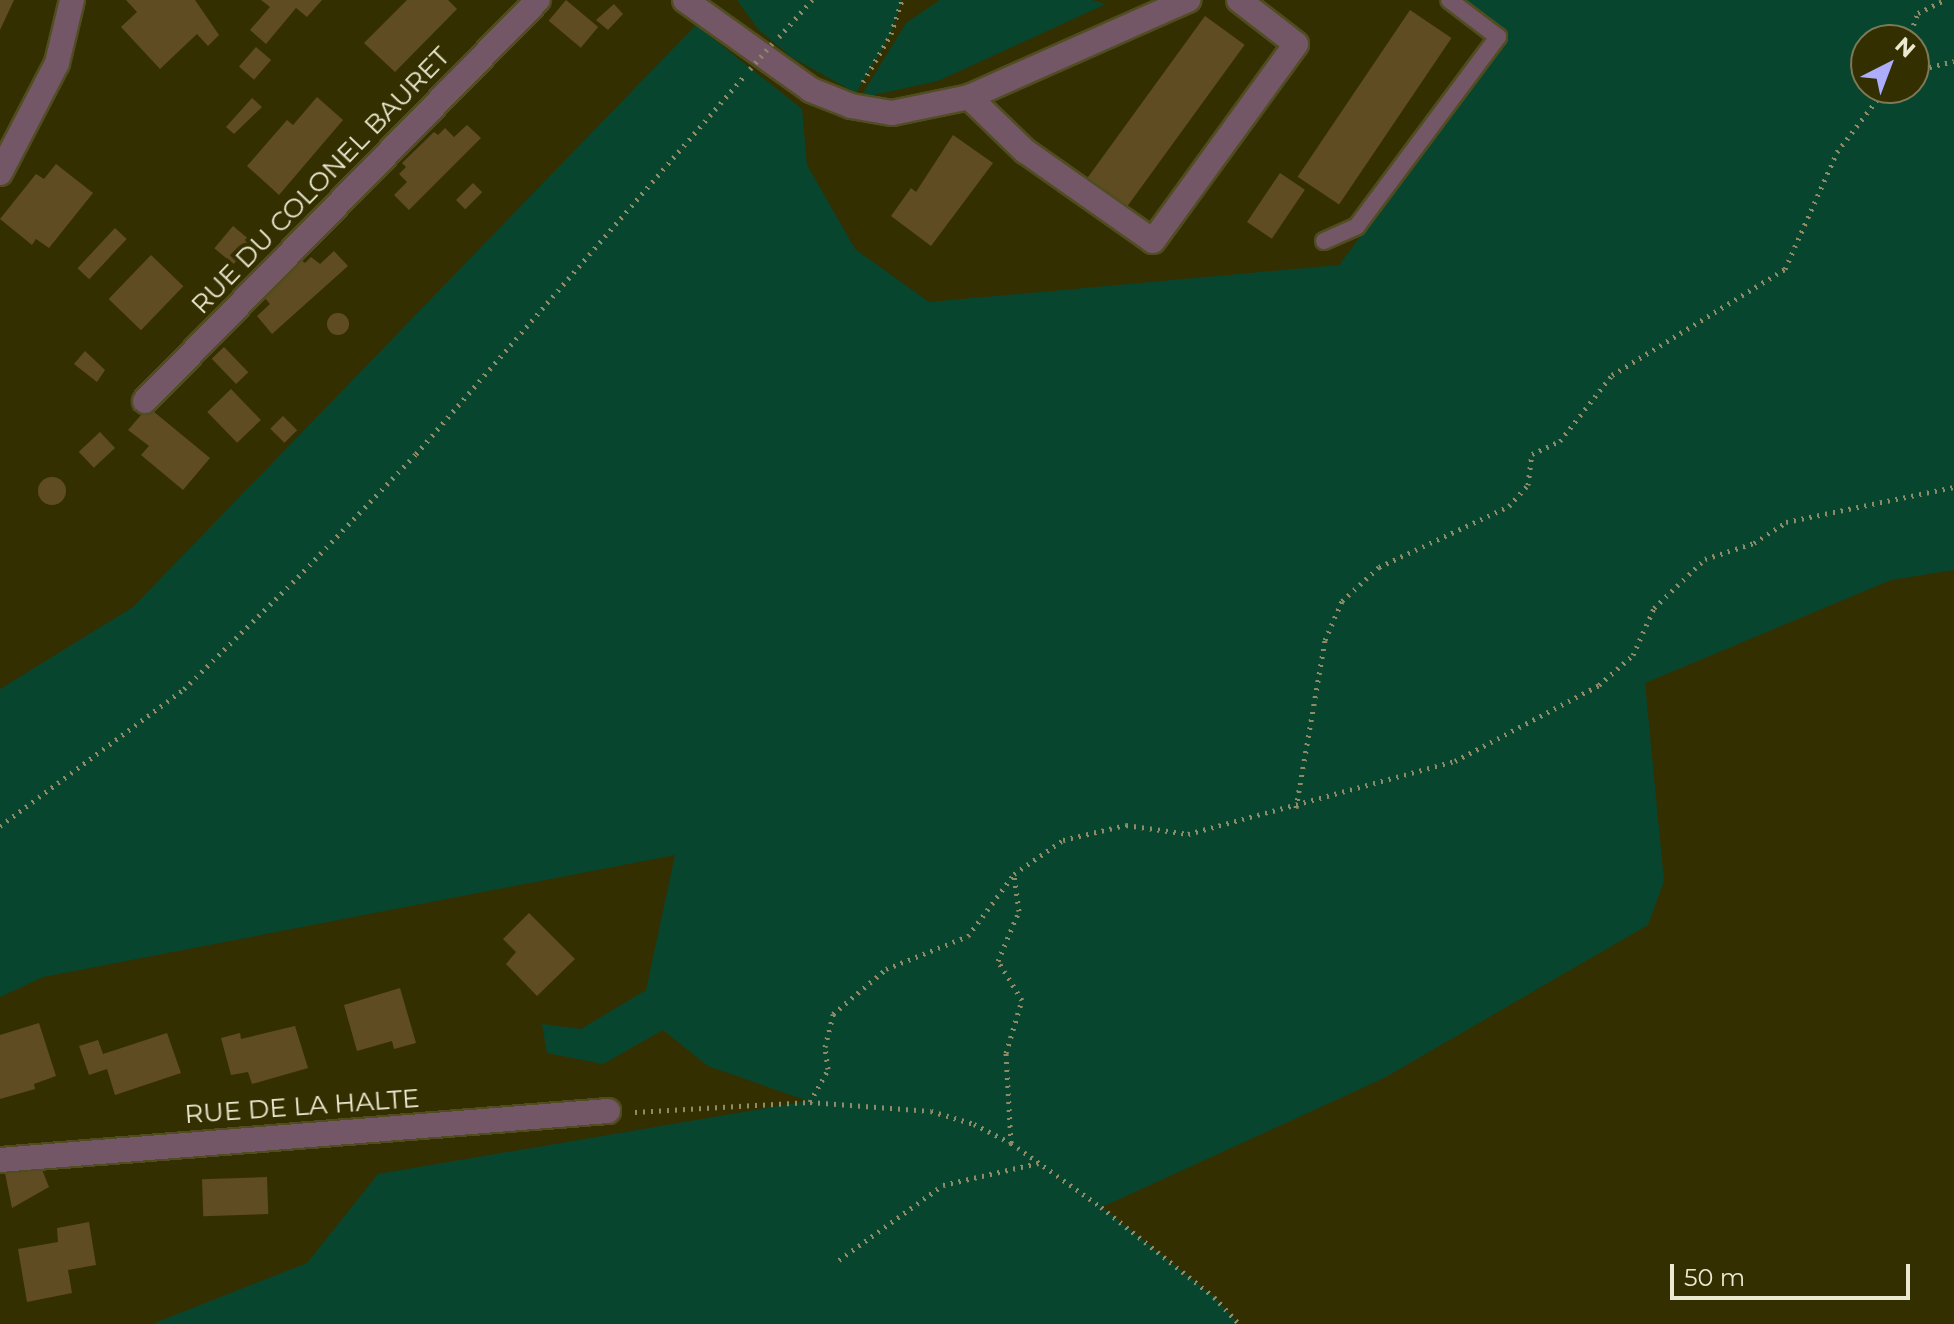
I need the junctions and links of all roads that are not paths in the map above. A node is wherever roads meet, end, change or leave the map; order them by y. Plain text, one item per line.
1 (72, 0) edge
2 (538, 0) edge
3 (685, 0) edge
4 (1188, 0) edge
5 (1239, 0) edge
6 (1449, 0) edge
7 (969, 97) junction
8 (0, 173) edge
9 (1324, 241) dead end
10 (145, 401) dead end
11 (608, 1111) road end
12 (0, 1160) edge

1 - 8 street
2 - 10 street, RUE DU COLONEL BAURET
3 - 7 street
4 - 7 street
5 - 7 street
6 - 9 lane
11 - 12 street, RUE DE LA HALTE

